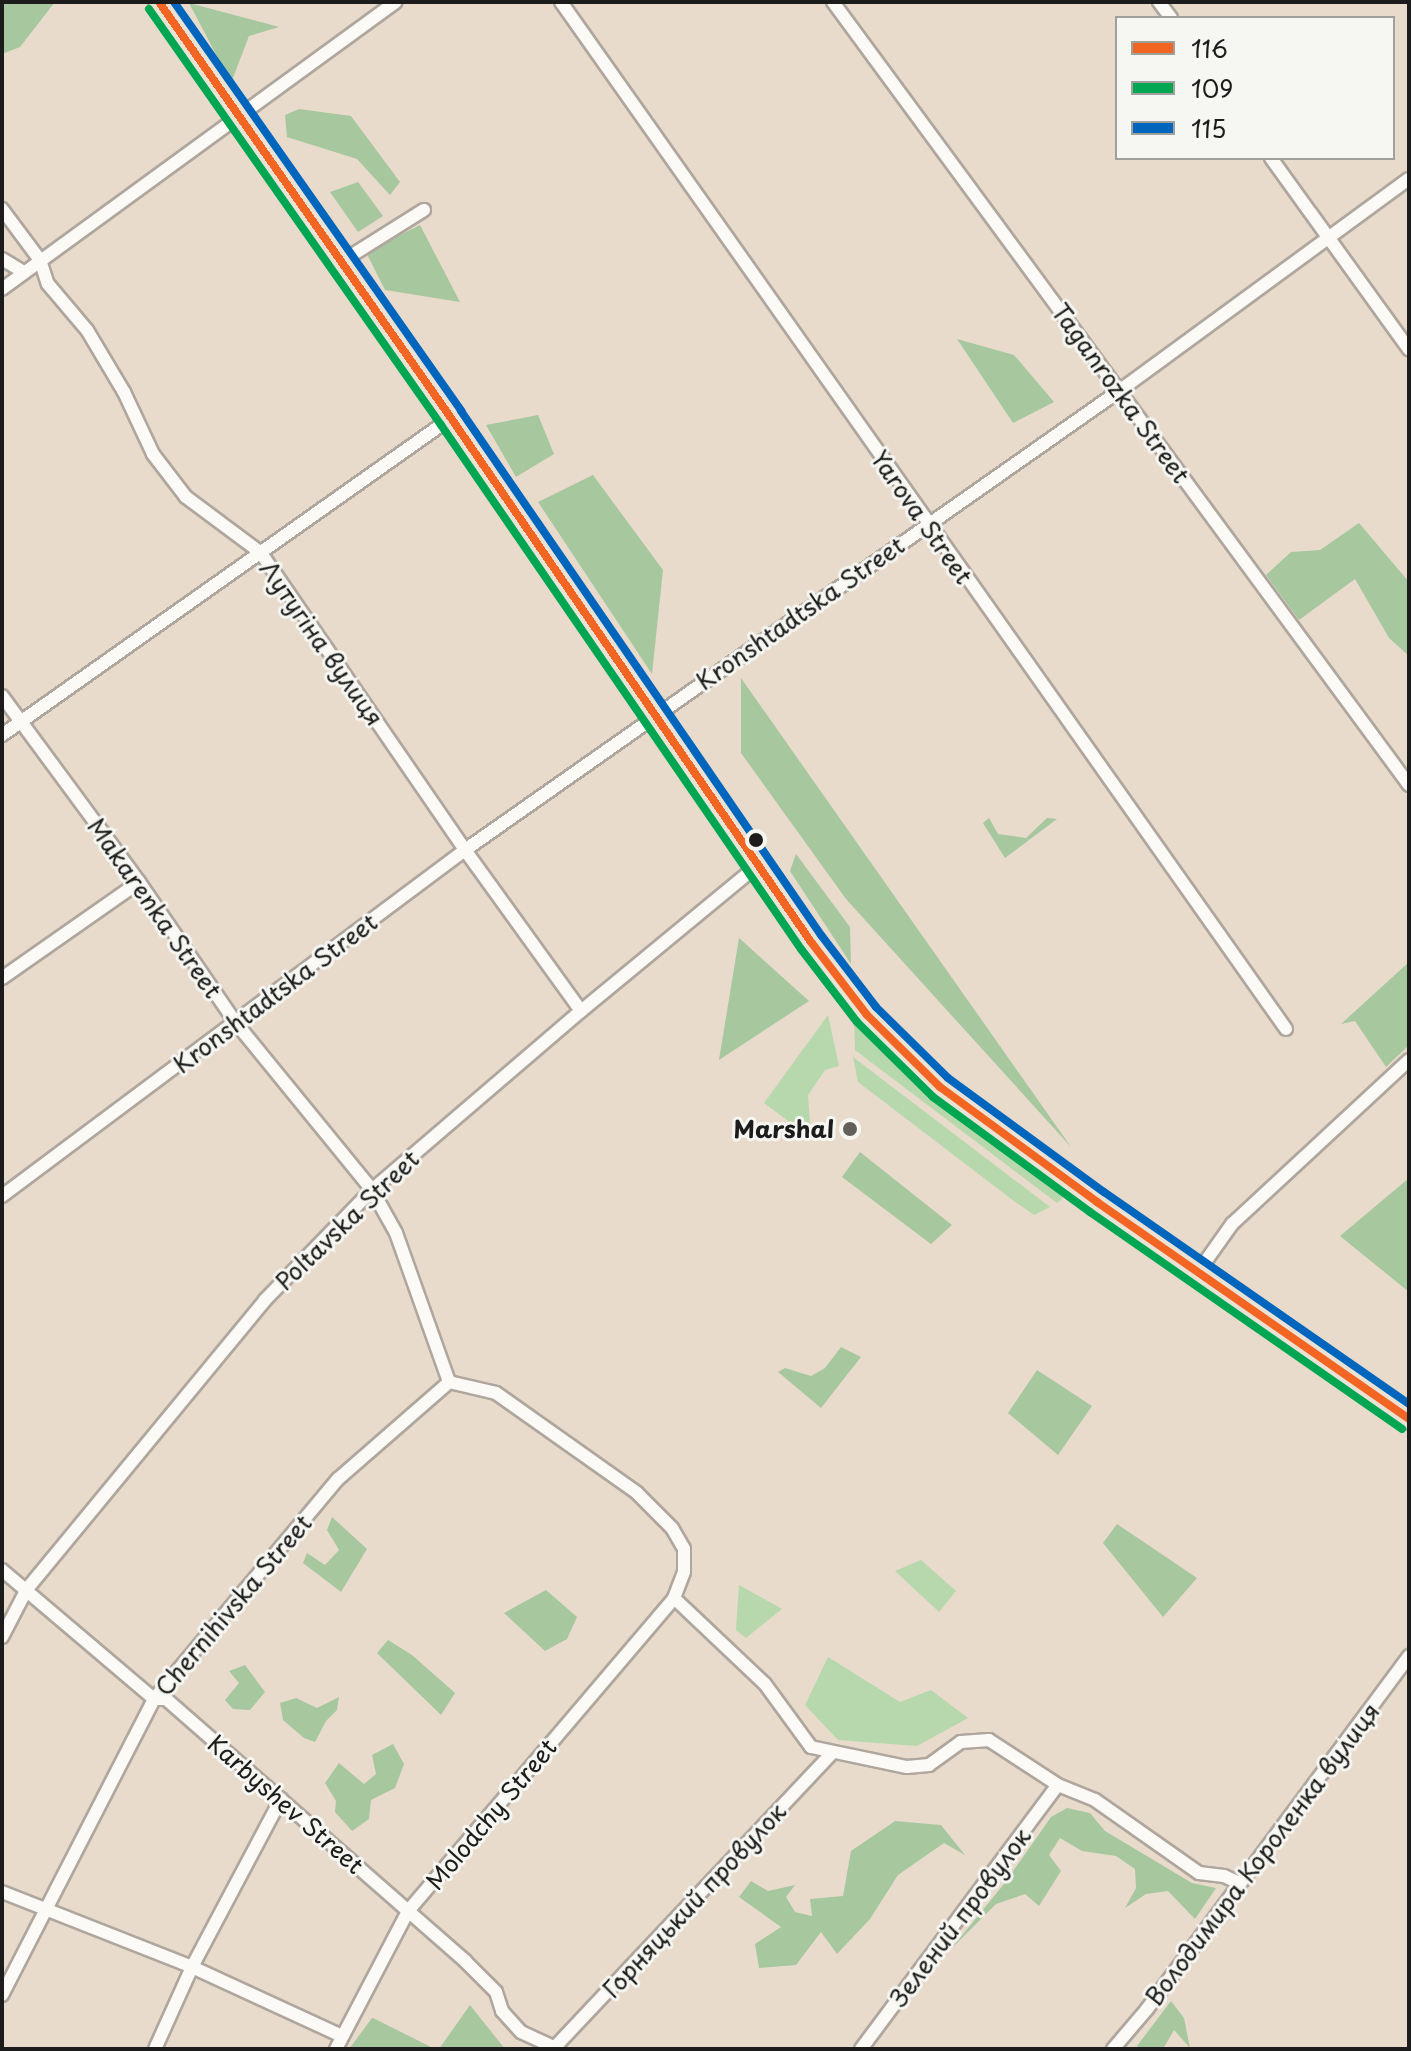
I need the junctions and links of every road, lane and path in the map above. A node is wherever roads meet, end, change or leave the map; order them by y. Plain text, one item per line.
1 (159, 2) edge
2 (396, 2) edge
3 (561, 2) edge
4 (833, 2) edge
5 (237, 115) junction
6 (1272, 160) edge
7 (1409, 179) edge
8 (2, 209) edge
9 (424, 210) dead end
10 (1329, 238) junction
11 (2, 259) edge
12 (40, 260) junction
13 (341, 262) junction
14 (24, 272) junction
15 (2, 289) edge
16 (1409, 349) edge
17 (1119, 391) junction
18 (451, 418) junction
19 (926, 523) junction
20 (261, 553) junction
21 (2, 696) edge
22 (656, 715) junction
23 (21, 721) junction
24 (2, 735) edge
25 (1409, 785) edge
26 (465, 850) junction
27 (757, 866) junction
28 (139, 882) junction
29 (2, 978) edge
30 (581, 1011) junction
31 (236, 1023) junction
32 (1286, 1029) dead end
33 (1409, 1060) edge
34 (372, 1190) junction
35 (2, 1196) edge
36 (1198, 1272) junction
37 (449, 1382) junction
38 (1409, 1419) edge
39 (2, 1570) edge
40 (27, 1589) junction
41 (674, 1598) junction
42 (2, 1637) edge
43 (1409, 1656) edge
44 (154, 1699) junction
45 (832, 1753) junction
46 (1058, 1785) junction
47 (281, 1799) junction
48 (1240, 1883) junction
49 (2, 1892) edge
50 (44, 1911) junction
51 (408, 1911) junction
52 (192, 1967) junction
53 (2, 1995) edge
54 (342, 2036) junction
55 (556, 2048) edge
56 (155, 2049) edge
57 (336, 2049) edge
58 (861, 2049) edge
59 (1113, 2049) edge

1 - 5 main road
2 - 5 street
3 - 19 street, Yarova Street
4 - 17 street, Taganrozka Street
5 - 12 street
5 - 13 main road
6 - 10 street
7 - 10 street, Kronshtadtska Street
8 - 12 street, Лутугіна вулиця
9 - 13 street
10 - 16 street
10 - 17 street, Kronshtadtska Street
11 - 14 street
12 - 14 street
12 - 20 street, Лутугіна вулиця
13 - 18 main road
14 - 15 street
17 - 19 street, Kronshtadtska Street
17 - 25 street, Taganrozka Street
18 - 20 street
18 - 22 main road
19 - 22 street, Kronshtadtska Street
19 - 32 street, Yarova Street
20 - 23 street
20 - 26 street, Лутугіна вулиця
21 - 23 street, Makarenka Street
22 - 26 street, Kronshtadtska Street
22 - 27 main road
23 - 24 street
23 - 28 street, Makarenka Street
26 - 30 street, Лутугіна вулиця
26 - 31 street, Kronshtadtska Street
27 - 30 street, Poltavska Street
27 - 36 main road
28 - 29 street
28 - 31 street, Makarenka Street
30 - 34 street, Poltavska Street
31 - 34 street, Makarenka Street
31 - 35 street, Kronshtadtska Street
33 - 36 street
34 - 37 street, Makarenka Street
34 - 40 street, Poltavska Street
36 - 38 main road
37 - 41 street
37 - 44 street, Chernihivska Street
39 - 40 street, Karbyshev Street
40 - 42 street, Poltavska Street
40 - 44 street, Karbyshev Street
41 - 45 street
41 - 51 street, Molodchy Street
43 - 48 street, Володимира Короленка вулиця
44 - 47 street, Karbyshev Street
44 - 50 street, Chernihivska Street
45 - 46 street
45 - 55 street, Горняцький провулок
46 - 48 street
46 - 58 street, Зелений провулок
47 - 51 street, Karbyshev Street
47 - 52 street
48 - 59 street, Володимира Короленка вулиця
49 - 50 street
50 - 52 street
50 - 53 street, Chernihivska Street
51 - 54 street, Molodchy Street
51 - 55 street, Karbyshev Street
52 - 54 street
52 - 56 street
54 - 57 street, Molodchy Street

